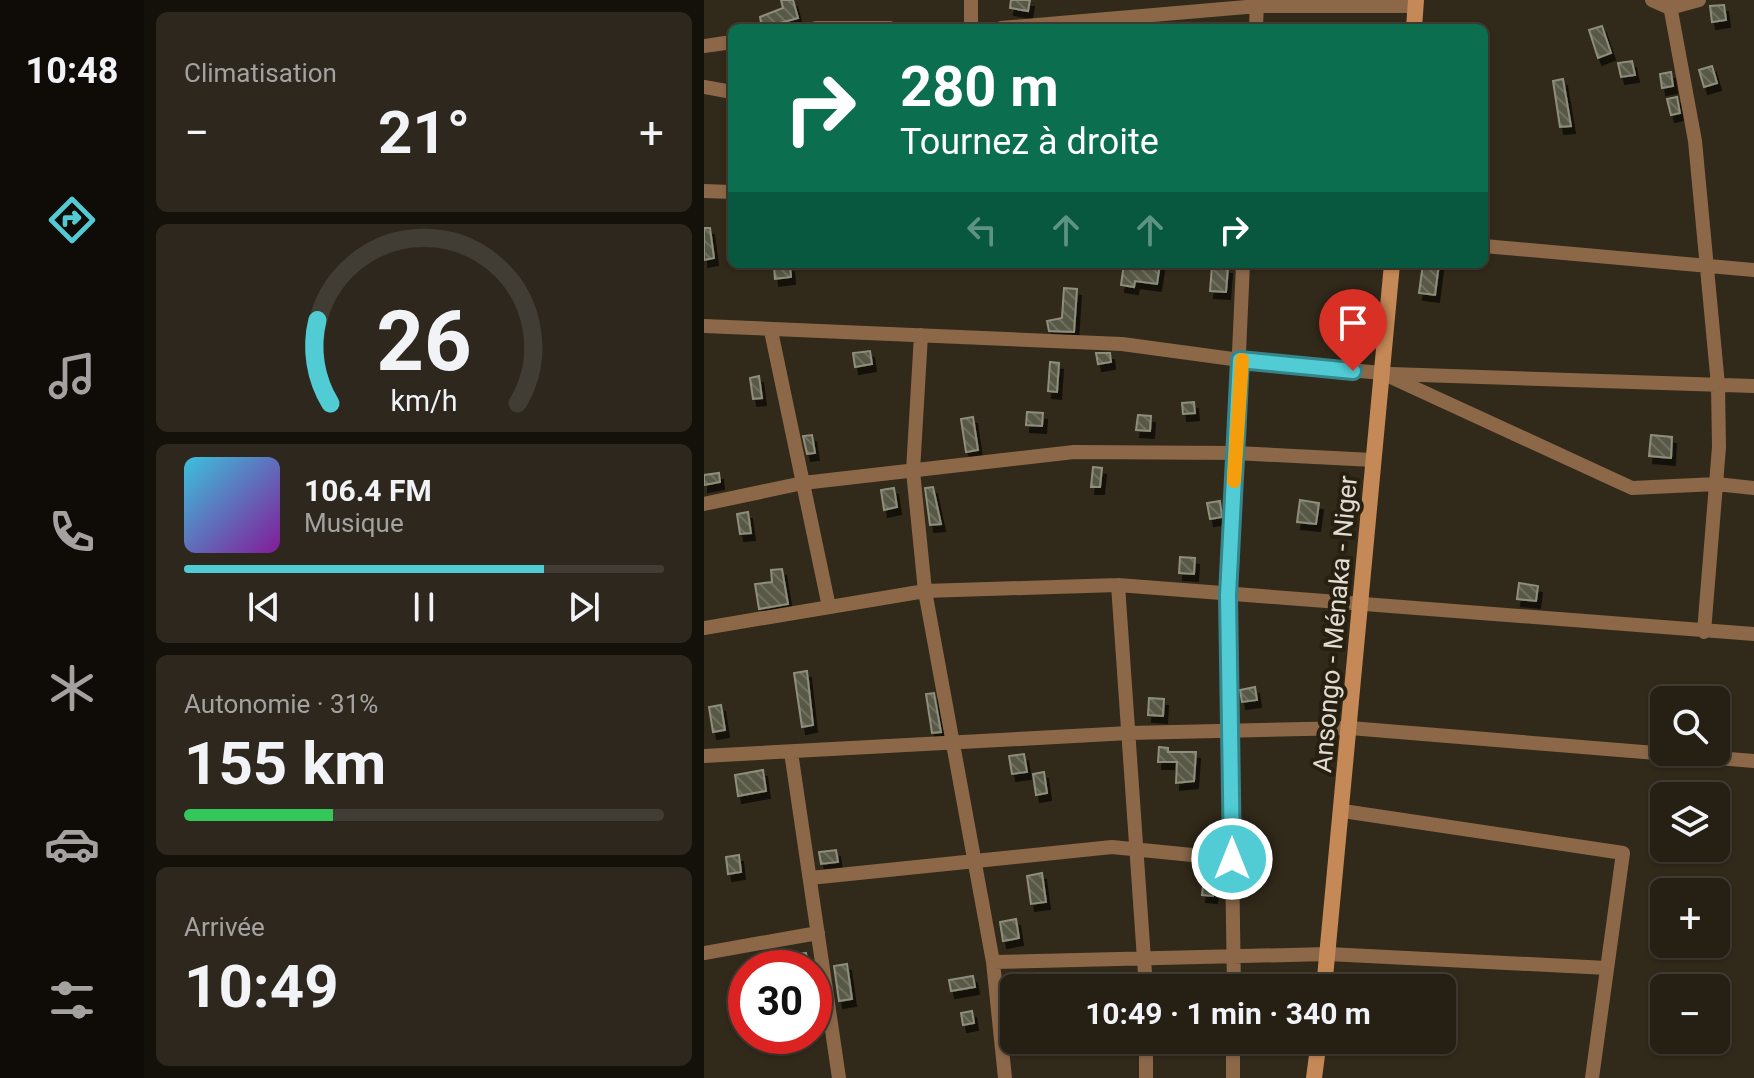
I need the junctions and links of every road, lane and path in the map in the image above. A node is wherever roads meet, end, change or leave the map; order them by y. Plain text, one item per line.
1 (971, 0) edge
2 (1652, 0) edge
3 (1699, 0) edge
4 (1257, 3) edge
5 (1416, 3) edge
6 (1670, 4) edge
7 (971, 24) edge
8 (1042, 24) edge
9 (1256, 24) edge
10 (1414, 24) edge
11 (728, 43) edge
12 (704, 46) edge
13 (704, 87) edge
14 (728, 91) edge
15 (704, 191) edge
16 (728, 192) edge
17 (1488, 246) edge
18 (1705, 266) junction
19 (1243, 268) edge
20 (1392, 268) edge
21 (1754, 270) edge
22 (704, 326) edge
23 (771, 331) junction
24 (921, 335) junction
25 (1240, 360) junction
26 (1382, 373) junction
27 (1718, 385) junction
28 (1754, 386) edge
29 (1235, 453) junction
30 (1373, 460) junction
31 (913, 471) junction
32 (803, 483) junction
33 (1716, 484) junction
34 (1754, 488) edge
35 (704, 504) edge
36 (1118, 585) junction
37 (925, 591) junction
38 (1228, 595) junction
39 (1359, 605) junction
40 (829, 607) junction
41 (704, 628) edge
42 (1704, 632) junction
43 (1754, 634) edge
44 (1350, 728) junction
45 (1231, 729) junction
46 (1129, 733) junction
47 (954, 742) junction
48 (791, 752) junction
49 (704, 756) edge
50 (1754, 761) edge
51 (1343, 811) junction
52 (1138, 850) junction
53 (1232, 859) junction
54 (975, 860) junction
55 (810, 878) junction
56 (818, 933) junction
57 (704, 953) edge
58 (1328, 954) junction
59 (1234, 958) junction
60 (1146, 959) junction
61 (993, 962) junction
62 (1607, 968) junction
63 (1146, 974) edge
64 (1234, 974) edge
65 (1326, 974) edge
66 (1146, 1054) edge
67 (1233, 1054) edge
68 (1317, 1054) edge
69 (839, 1078) edge
70 (1005, 1078) edge
71 (1146, 1078) edge
72 (1233, 1078) edge
73 (1314, 1078) edge
74 (1592, 1078) edge

1 - 7 street
2 - 6 street
3 - 6 street
4 - 5 street
4 - 8 street
4 - 9 street
5 - 10 main road
6 - 18 street
11 - 12 street
13 - 14 street
15 - 16 street
17 - 18 street
18 - 21 street
18 - 27 street
19 - 25 street
20 - 26 main road, Ansongo - Ménaka - Niger
22 - 23 street
23 - 24 street
23 - 32 street
24 - 25 street
24 - 31 street
25 - 26 street
25 - 29 street
26 - 27 street
26 - 30 main road, Ansongo - Ménaka - Niger
26 - 33 street
27 - 28 street
27 - 33 street
29 - 30 street
29 - 31 street
29 - 38 street
30 - 39 main road, Ansongo - Ménaka - Niger
31 - 32 street
31 - 37 street
32 - 35 street
32 - 40 street
33 - 34 street
33 - 42 street
36 - 37 street
36 - 38 street
36 - 46 street
37 - 40 street
37 - 47 street
38 - 39 street
38 - 45 street
39 - 42 street
39 - 44 main road, Ansongo - Ménaka - Niger
40 - 41 street
42 - 43 street
44 - 45 street
44 - 50 street
44 - 51 main road, Ansongo - Ménaka - Niger
45 - 46 street
45 - 53 street
46 - 47 street
46 - 52 street
47 - 48 street
47 - 54 street
48 - 49 street
48 - 55 street
51 - 58 main road, Ansongo - Ménaka - Niger
51 - 62 street
52 - 53 street
52 - 54 street
52 - 60 street
53 - 59 street
54 - 55 street
54 - 61 street
55 - 56 street
56 - 57 street
56 - 69 street
58 - 59 street
58 - 62 street
58 - 65 main road, Ansongo - Ménaka - Niger
59 - 60 street
59 - 64 street
60 - 61 street
60 - 63 street
61 - 70 street
62 - 74 street
66 - 71 street
67 - 72 street
68 - 73 main road

